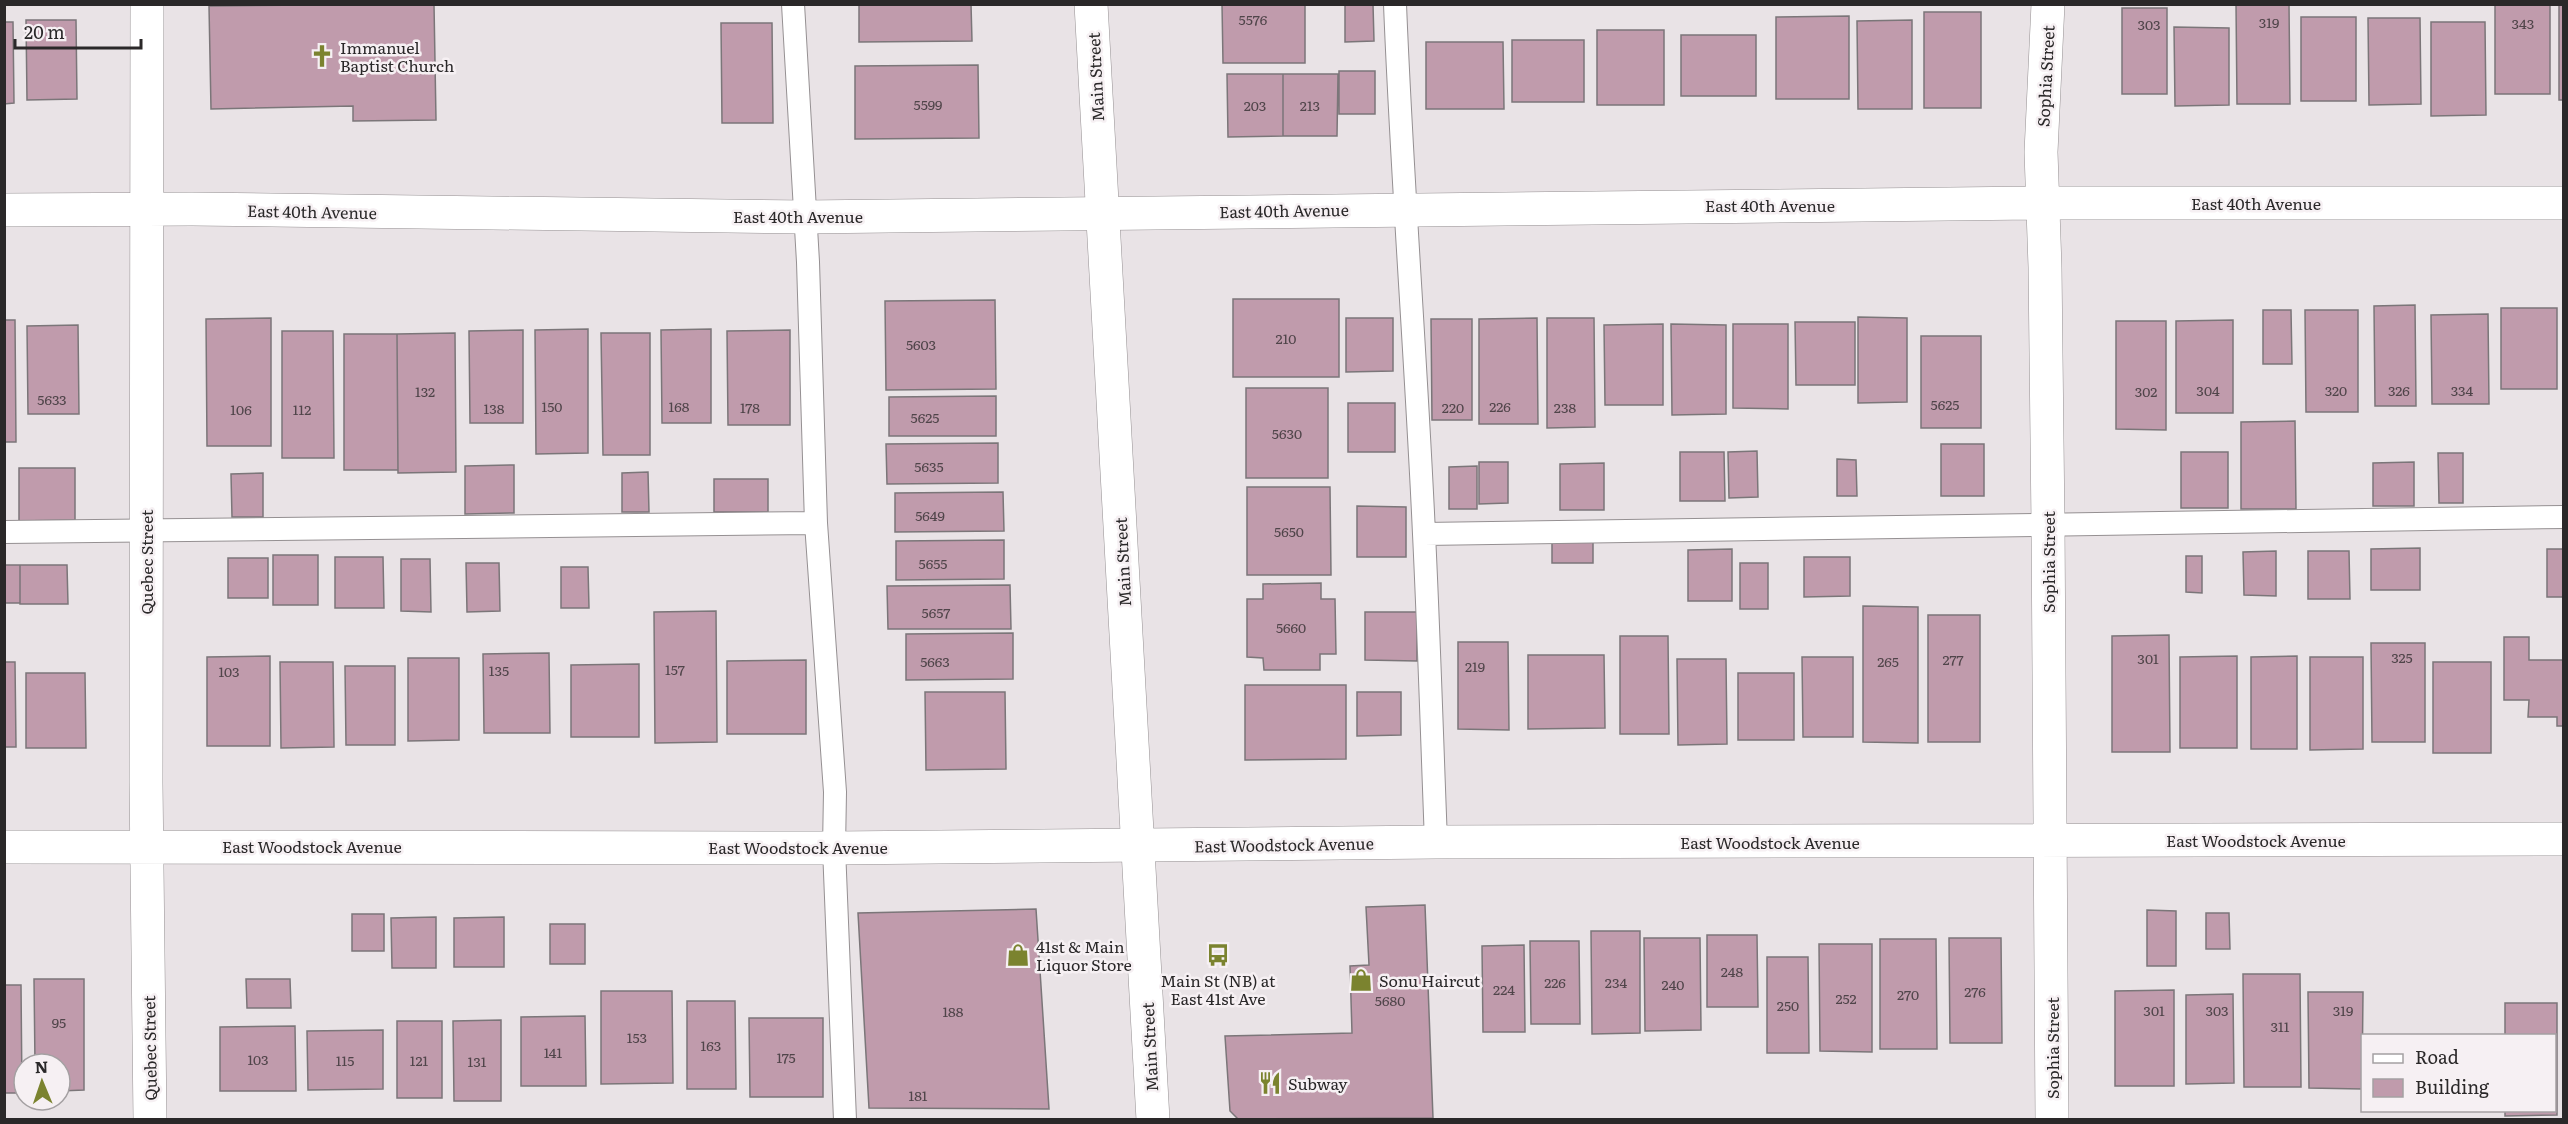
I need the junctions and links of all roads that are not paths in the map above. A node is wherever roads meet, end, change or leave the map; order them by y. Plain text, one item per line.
1 (147, 4) edge
2 (793, 4) edge
3 (1091, 4) edge
4 (1395, 4) edge
5 (2048, 4) edge
6 (2043, 203) junction
7 (2564, 203) edge
8 (1404, 208) junction
9 (4, 210) edge
10 (146, 210) junction
11 (1103, 213) junction
12 (805, 217) junction
13 (2564, 517) edge
14 (816, 523) junction
15 (2048, 524) junction
16 (4, 532) edge
17 (146, 532) junction
18 (1424, 534) junction
19 (2564, 839) edge
20 (1436, 842) junction
21 (2050, 842) junction
22 (1138, 845) junction
23 (146, 846) junction
24 (4, 847) edge
25 (834, 848) junction
26 (150, 1119) edge
27 (845, 1119) edge
28 (1153, 1119) edge
29 (2052, 1119) edge

1 - 10 street, Quebec Street
2 - 12 lane
3 - 11 street, Main Street
4 - 8 lane
5 - 6 street, Sophia Street
6 - 7 street, East 40th Avenue
6 - 8 street, East 40th Avenue
6 - 15 street, Sophia Street
8 - 11 street, East 40th Avenue
8 - 18 lane
9 - 10 street, East 40th Avenue
10 - 12 street, East 40th Avenue
10 - 17 street, Quebec Street
11 - 12 street, East 40th Avenue
11 - 22 street, Main Street
12 - 14 lane
13 - 15 lane
14 - 17 lane
14 - 25 lane
15 - 18 lane
15 - 21 street, Sophia Street
16 - 17 lane
17 - 23 street, Quebec Street
18 - 20 lane
19 - 21 street, East Woodstock Avenue
20 - 21 street, East Woodstock Avenue
20 - 22 street, East Woodstock Avenue
21 - 29 street, Sophia Street
22 - 25 street, East Woodstock Avenue
22 - 28 street, Main Street
23 - 24 street, East Woodstock Avenue
23 - 25 street, East Woodstock Avenue
23 - 26 street, Quebec Street
25 - 27 lane

